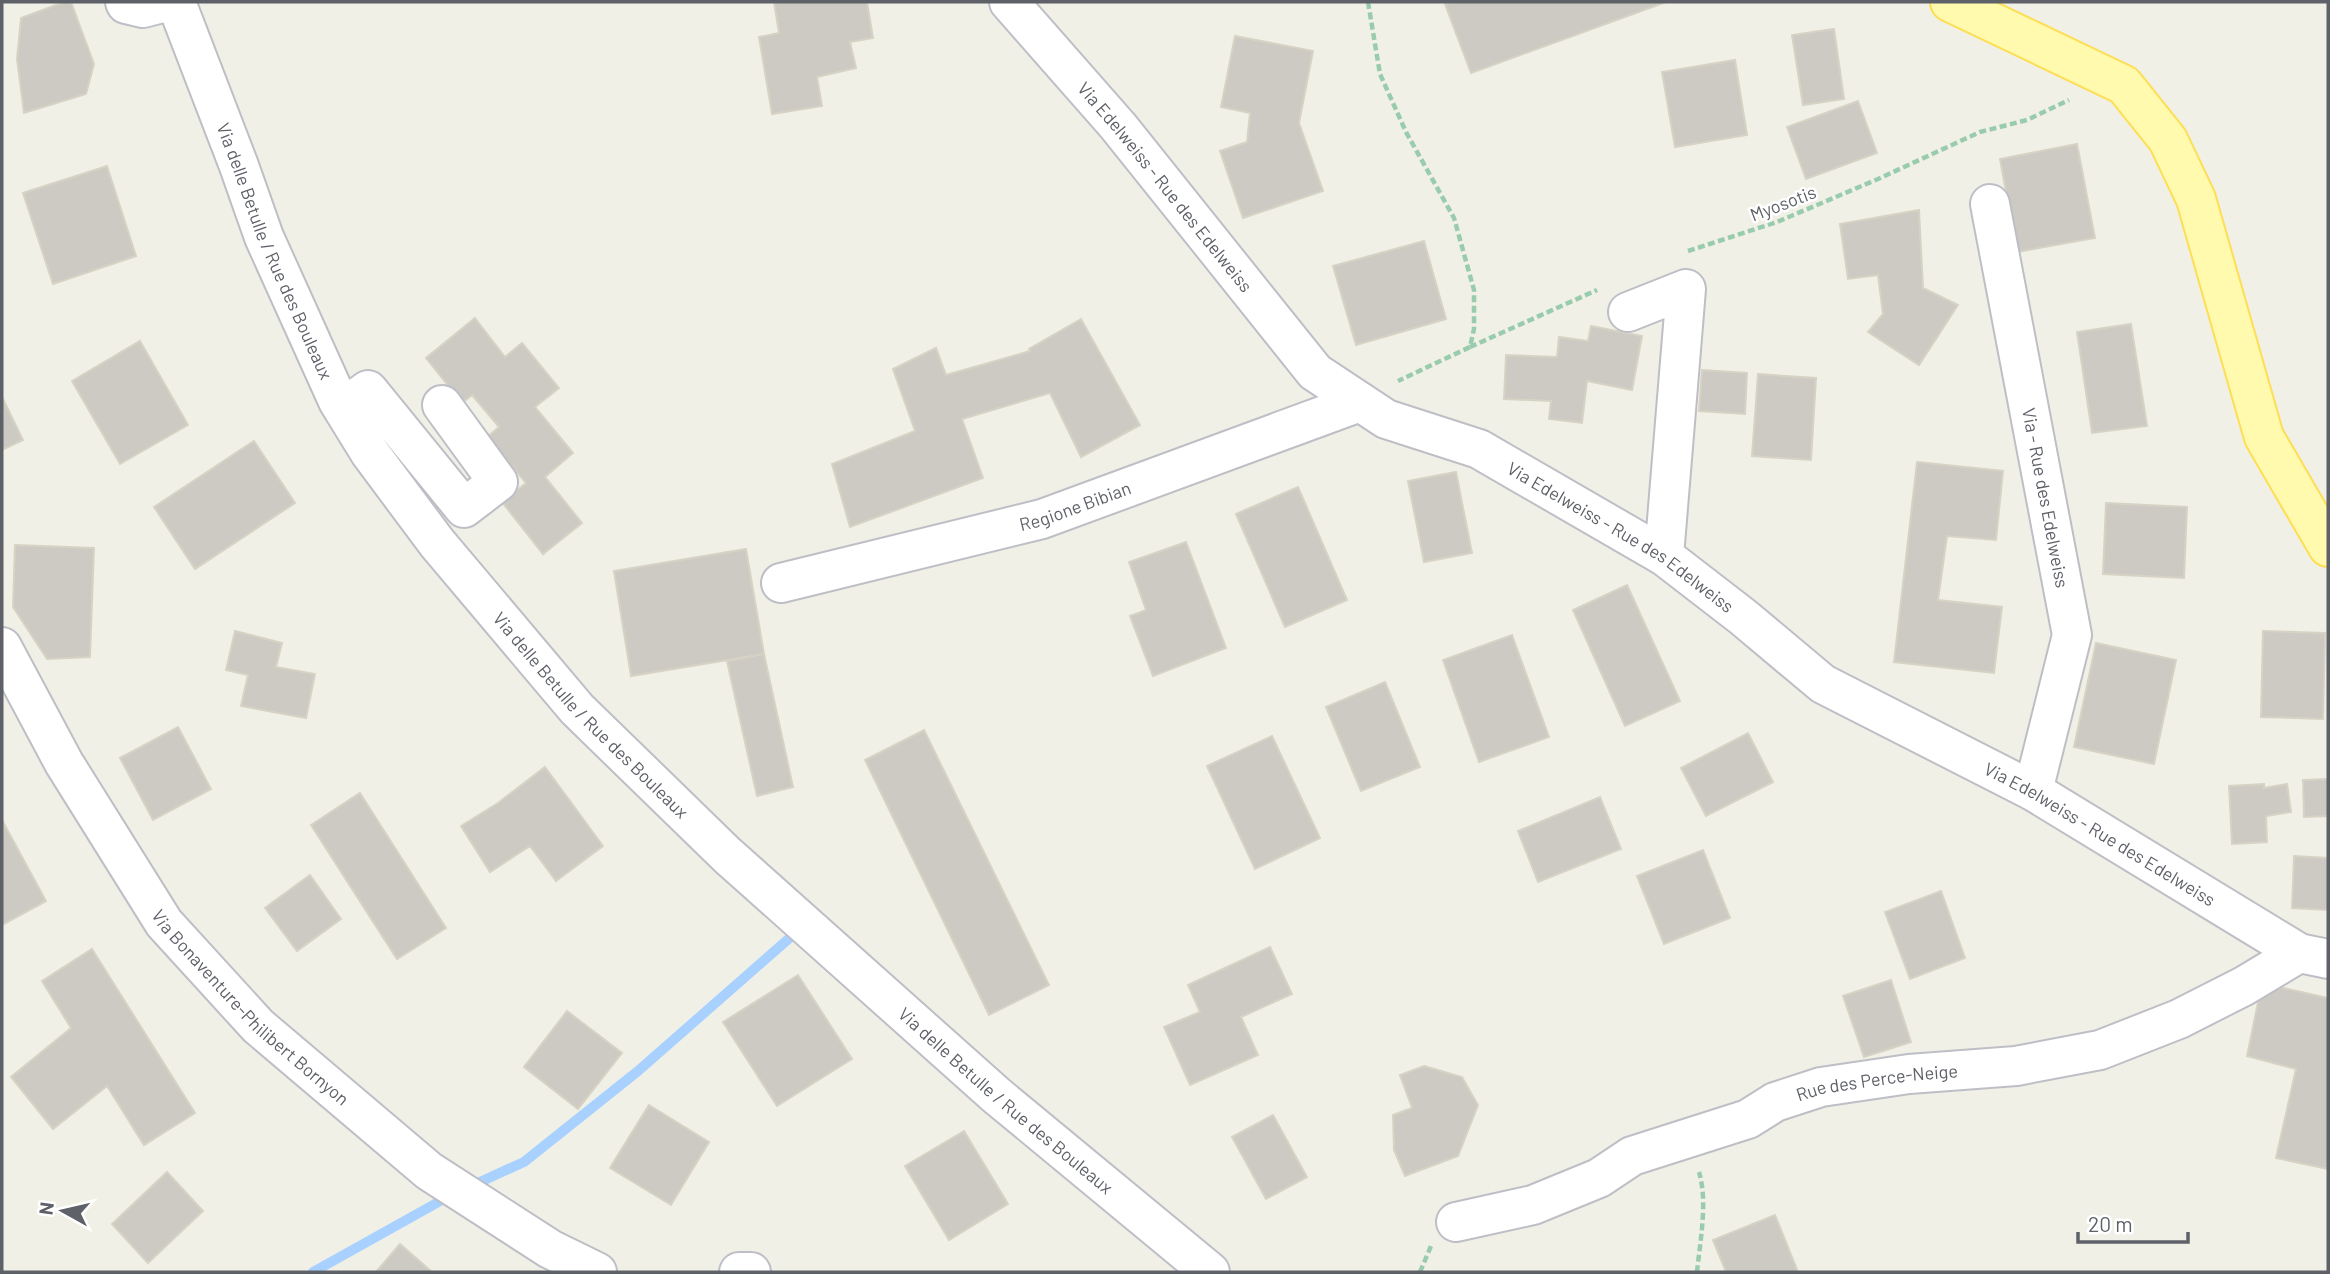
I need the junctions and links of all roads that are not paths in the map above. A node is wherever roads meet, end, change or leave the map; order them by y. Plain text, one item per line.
1 (125, 2) edge
2 (166, 2) edge
3 (176, 2) edge
4 (1009, 2) edge
5 (1950, 2) edge
6 (1990, 204) dead end
7 (1617, 299) road end
8 (1360, 402) junction
9 (442, 405) dead end
10 (343, 408) junction
11 (2328, 547) edge
12 (1664, 556) junction
13 (781, 583) dead end
14 (2, 647) edge
15 (2033, 791) junction
16 (2314, 956) edge
17 (1456, 1222) dead end
18 (597, 1272) edge
19 (739, 1272) edge
20 (751, 1272) edge
21 (1210, 1272) edge

1 - 2 street
3 - 10 street, Via delle Betulle / Rue des Bouleaux
4 - 8 street, Via Edelweiss - Rue des Edelweiss
5 - 11 main road
6 - 15 street, Via - Rue des Edelweiss
7 - 12 street
8 - 12 street, Via Edelweiss - Rue des Edelweiss
8 - 13 street, Regione Bibian
9 - 10 street
10 - 21 street, Via delle Betulle / Rue des Bouleaux
12 - 15 street, Via Edelweiss - Rue des Edelweiss
14 - 18 street, Via Bonaventure-Philibert Bornyon
15 - 16 street, Via Edelweiss - Rue des Edelweiss
16 - 17 street, Rue des Perce-Neige
19 - 20 street

